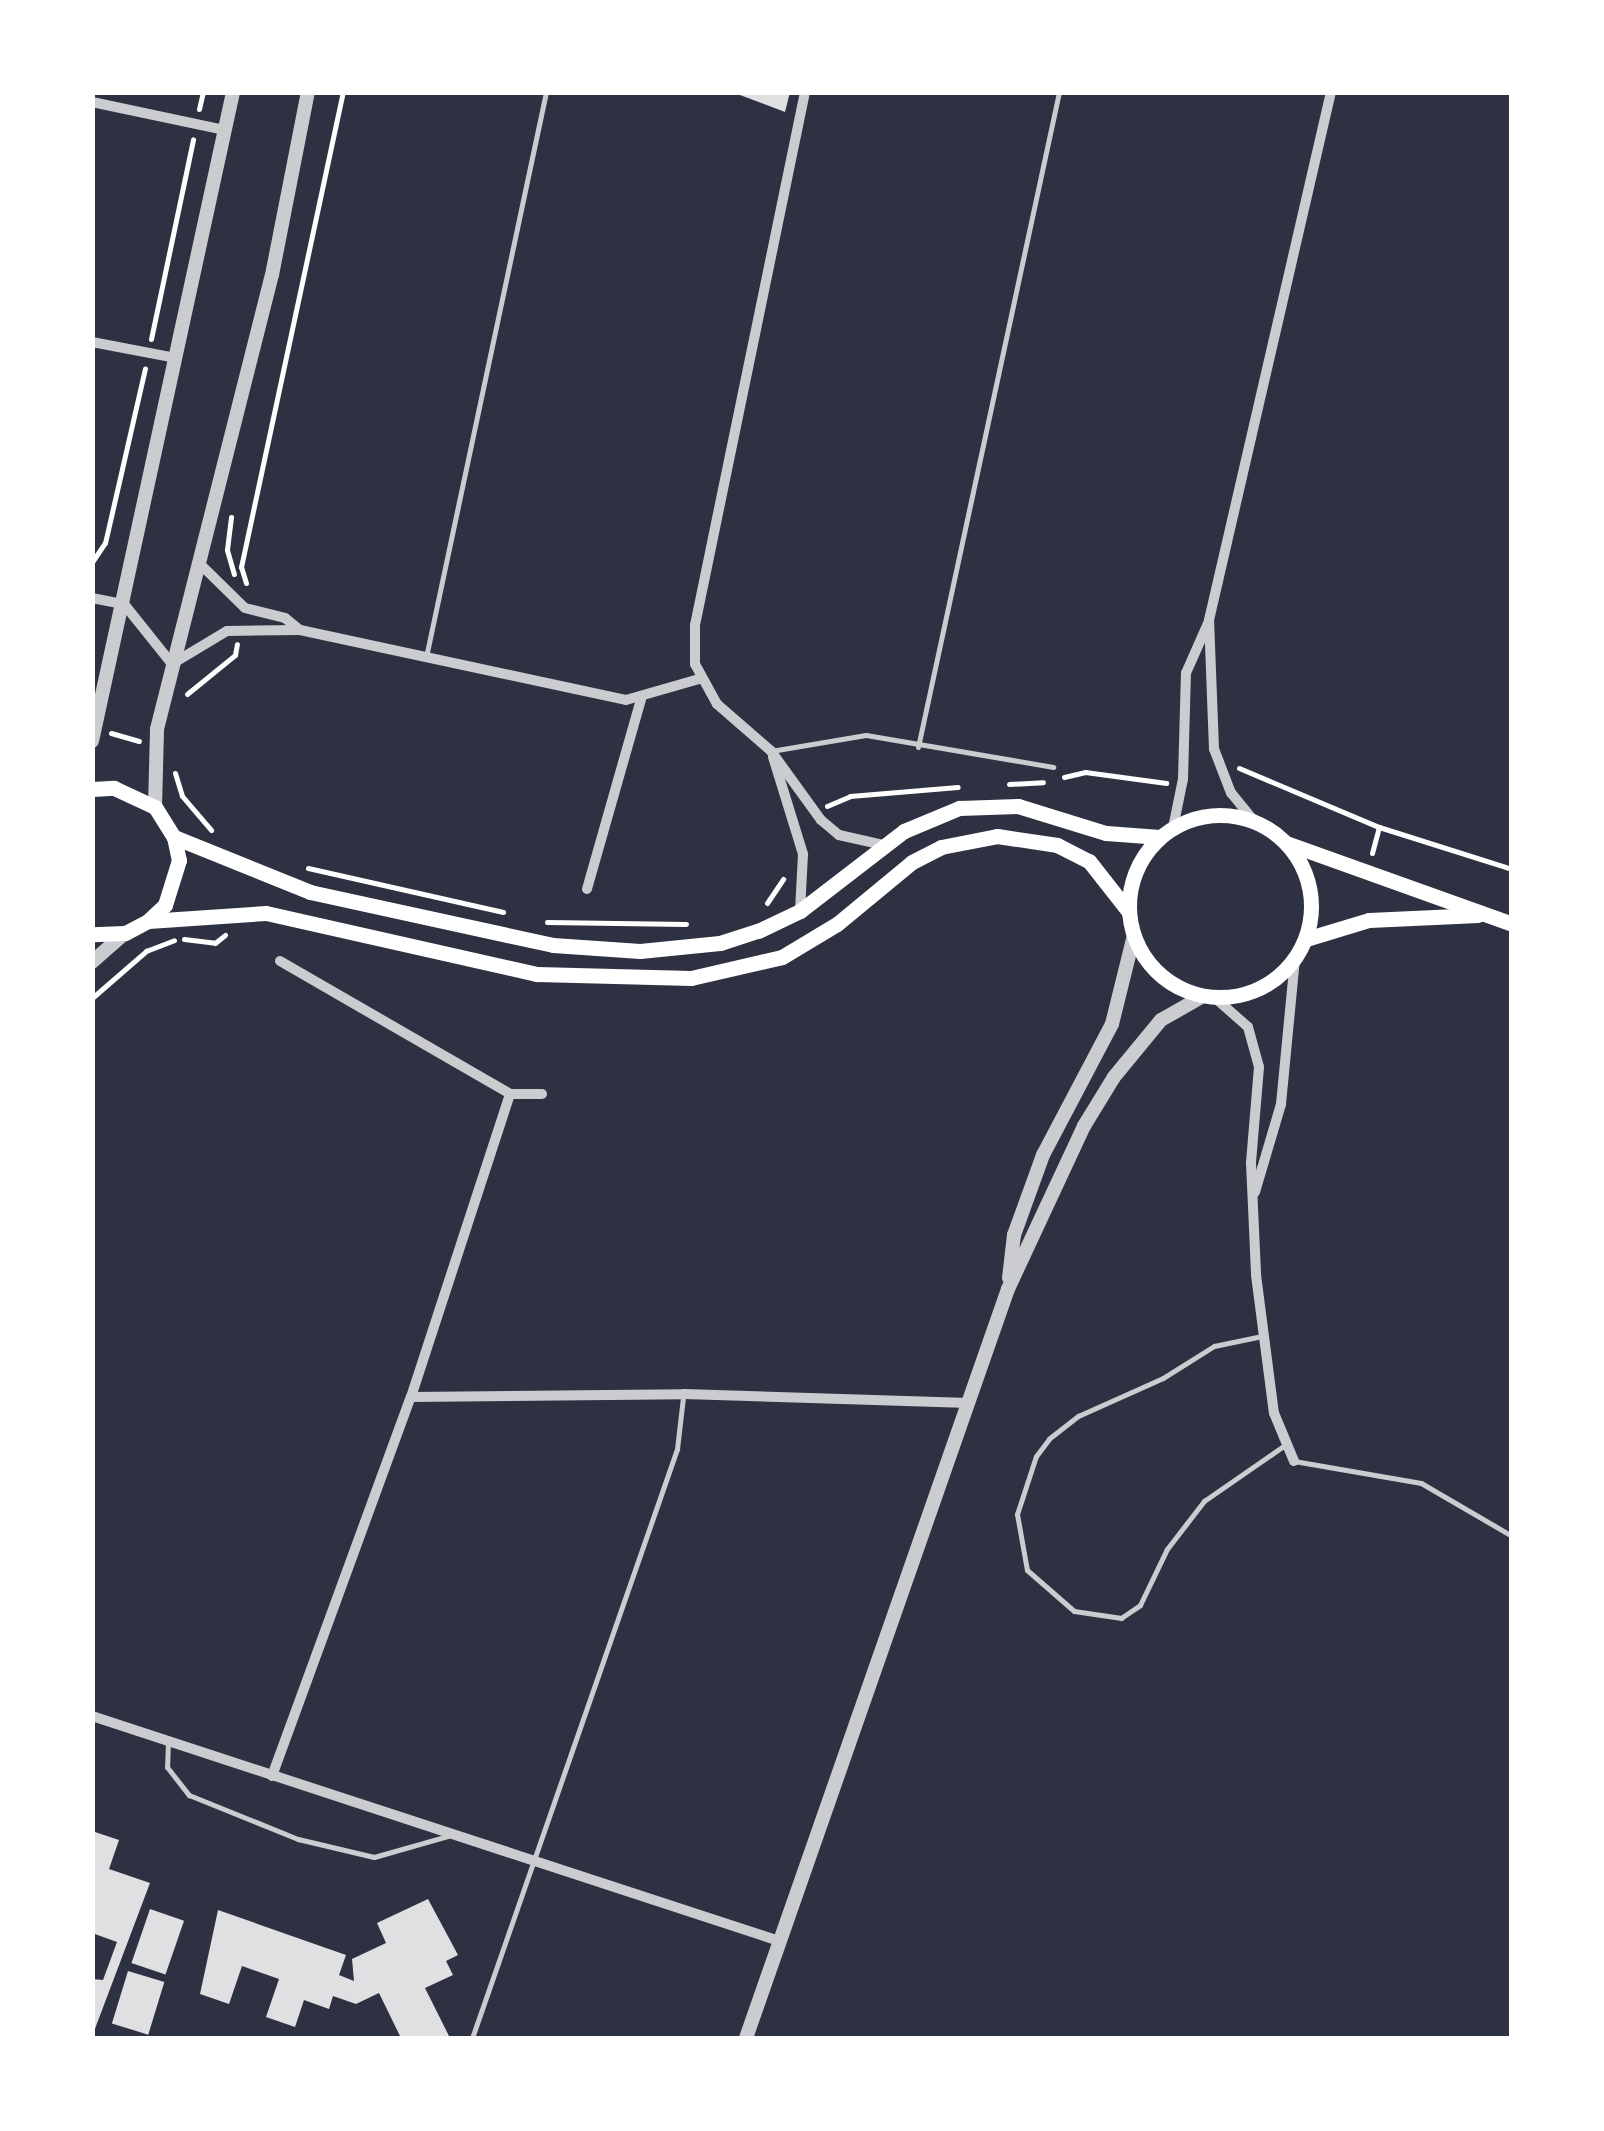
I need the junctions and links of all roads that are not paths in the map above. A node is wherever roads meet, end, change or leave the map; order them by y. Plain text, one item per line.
1 (234, 92) edge
2 (308, 92) edge
3 (546, 92) edge
4 (805, 92) edge
5 (1058, 92) edge
6 (1331, 92) edge
7 (92, 102) edge
8 (226, 130) junction
9 (92, 342) edge
10 (176, 358) junction
11 (198, 564) junction
12 (92, 598) edge
13 (124, 604) junction
14 (1210, 620) junction
15 (300, 630) junction
16 (426, 658) junction
17 (172, 664) junction
18 (699, 680) junction
19 (641, 700) junction
20 (95, 735) edge
21 (918, 748) junction
22 (771, 751) junction
23 (1053, 768) dead end
24 (92, 789) edge
25 (155, 807) junction
26 (1254, 821) junction
27 (1166, 832) junction
28 (174, 837) junction
29 (1286, 842) junction
30 (883, 845) junction
31 (587, 889) dead end
32 (800, 911) junction
33 (1129, 912) junction
34 (1484, 915) junction
35 (148, 922) junction
36 (1512, 924) edge
37 (125, 933) junction
38 (92, 934) edge
39 (1134, 934) junction
40 (1306, 938) junction
41 (1295, 958) junction
42 (280, 961) dead end
43 (92, 962) edge
44 (1209, 996) junction
45 (510, 1094) junction
46 (542, 1094) dead end
47 (1253, 1197) junction
48 (1008, 1289) junction
49 (1262, 1336) junction
50 (684, 1394) junction
51 (411, 1397) junction
52 (969, 1402) junction
53 (1285, 1445) junction
54 (1294, 1461) joint
55 (1512, 1536) edge
56 (92, 1716) edge
57 (168, 1741) junction
58 (272, 1776) junction
59 (454, 1834) junction
60 (532, 1858) junction
61 (780, 1941) junction
62 (472, 2038) edge
63 (746, 2038) edge

1 - 8 street
2 - 11 street
3 - 16 lane
4 - 18 street
5 - 21 lane
6 - 14 street
7 - 8 street
8 - 10 street
9 - 10 street
10 - 13 street
11 - 15 street
11 - 17 street
12 - 13 street
13 - 17 street
13 - 20 street
14 - 26 street
14 - 27 street
15 - 16 street
15 - 17 street
16 - 19 street
17 - 25 street
18 - 19 street
18 - 22 street
19 - 31 street
21 - 22 lane
21 - 23 lane
22 - 30 street
22 - 32 street
24 - 25 main road
25 - 28 main road
26 - 27 main road
26 - 29 main road
27 - 30 main road
27 - 33 main road
28 - 32 main road
28 - 35 main road
29 - 34 main road
29 - 40 main road
30 - 32 main road
33 - 35 main road
33 - 39 main road
34 - 36 main road
34 - 40 main road
35 - 37 main road
37 - 38 main road
37 - 43 street
39 - 44 main road
39 - 48 street
40 - 41 main road
41 - 44 main road
41 - 47 street
42 - 45 street
44 - 47 street
44 - 48 street
45 - 46 street
45 - 51 street
47 - 49 street
48 - 52 street
49 - 53 street
49 - 53 lane
50 - 51 street
50 - 52 street
50 - 60 lane
51 - 58 street
52 - 61 street
53 - 54 street
54 - 55 lane
56 - 57 street
57 - 58 street
57 - 59 lane
58 - 59 street
59 - 60 street
60 - 61 street
60 - 62 lane
61 - 63 street

